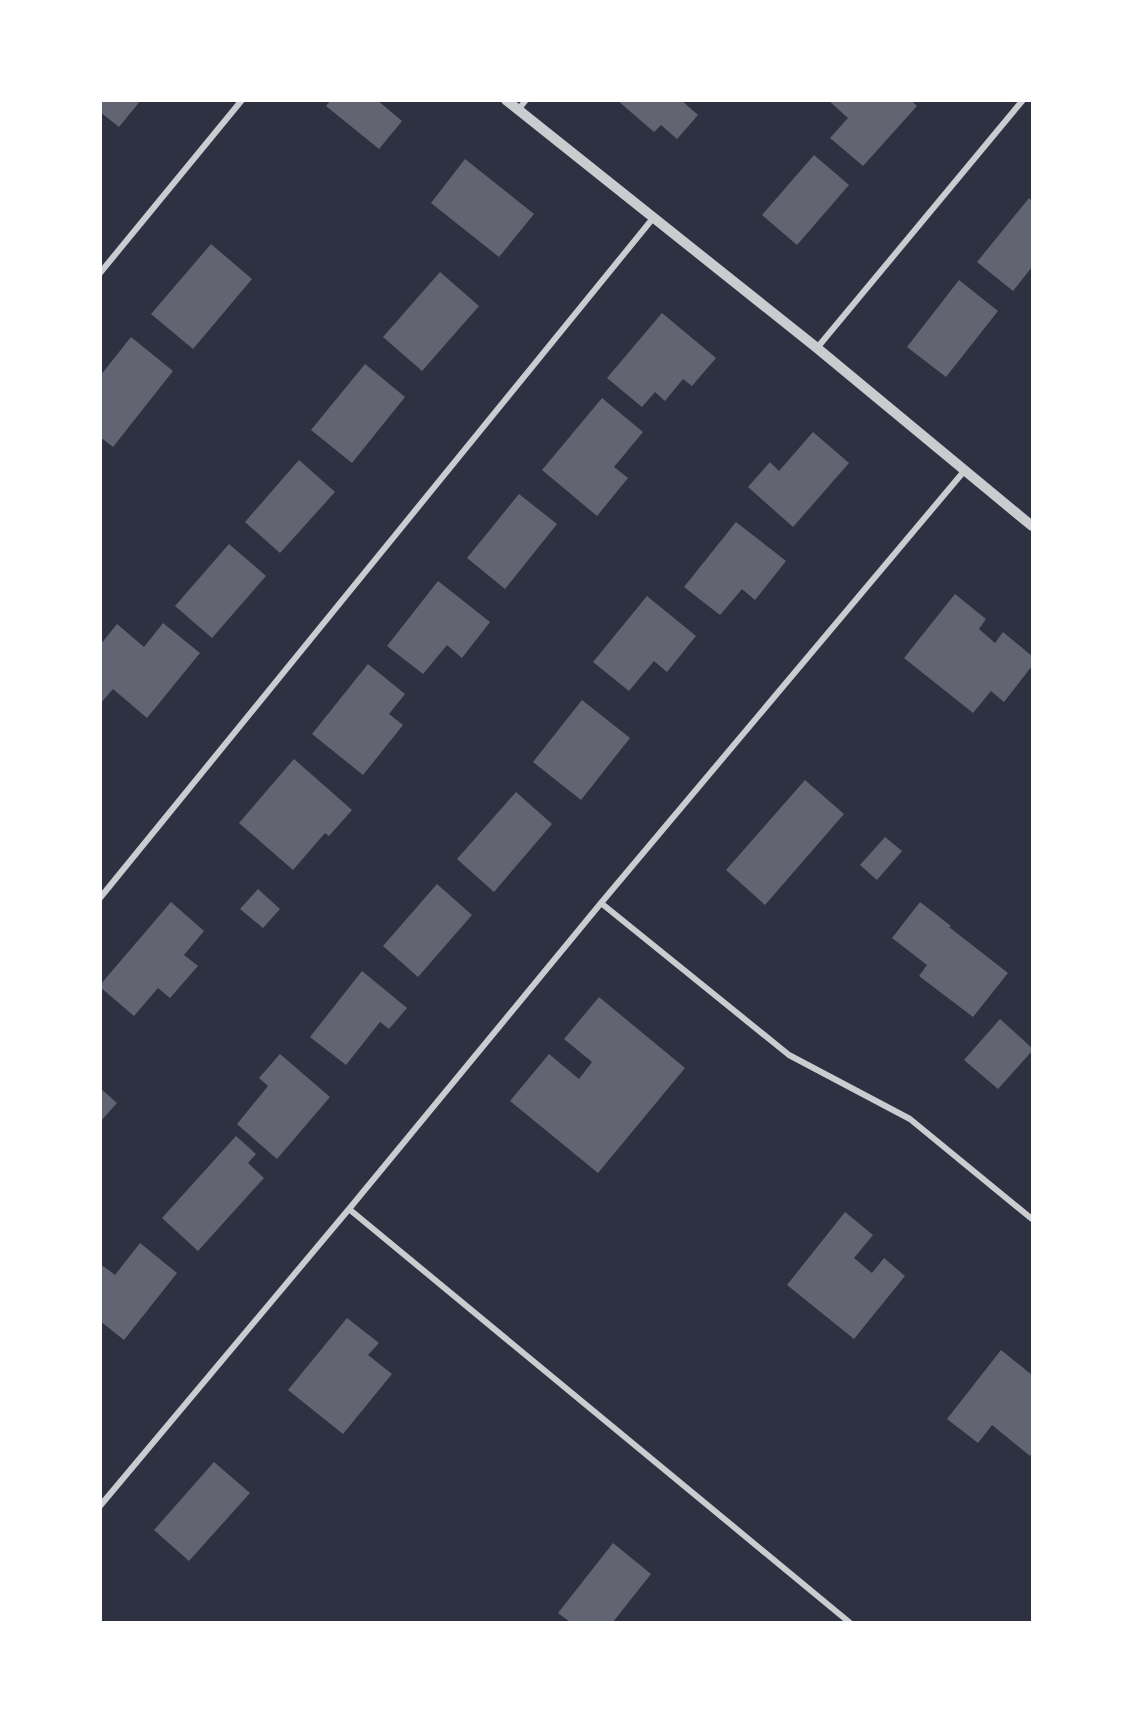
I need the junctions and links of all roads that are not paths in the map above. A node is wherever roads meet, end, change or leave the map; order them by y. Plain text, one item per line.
1 (242, 100) edge
2 (506, 100) edge
3 (526, 100) edge
4 (1023, 100) edge
5 (518, 111) junction
6 (654, 217) junction
7 (100, 273) edge
8 (817, 348) junction
9 (965, 470) junction
10 (1032, 526) edge
11 (100, 898) edge
12 (601, 903) junction
13 (349, 1209) junction
14 (1032, 1219) edge
15 (100, 1506) edge
16 (849, 1623) edge

1 - 7 street
2 - 5 street
3 - 5 street
4 - 8 street
5 - 6 street
6 - 8 street
6 - 11 street
8 - 9 street
9 - 10 street
9 - 12 street
12 - 13 street
12 - 14 street
13 - 15 street
13 - 16 street

